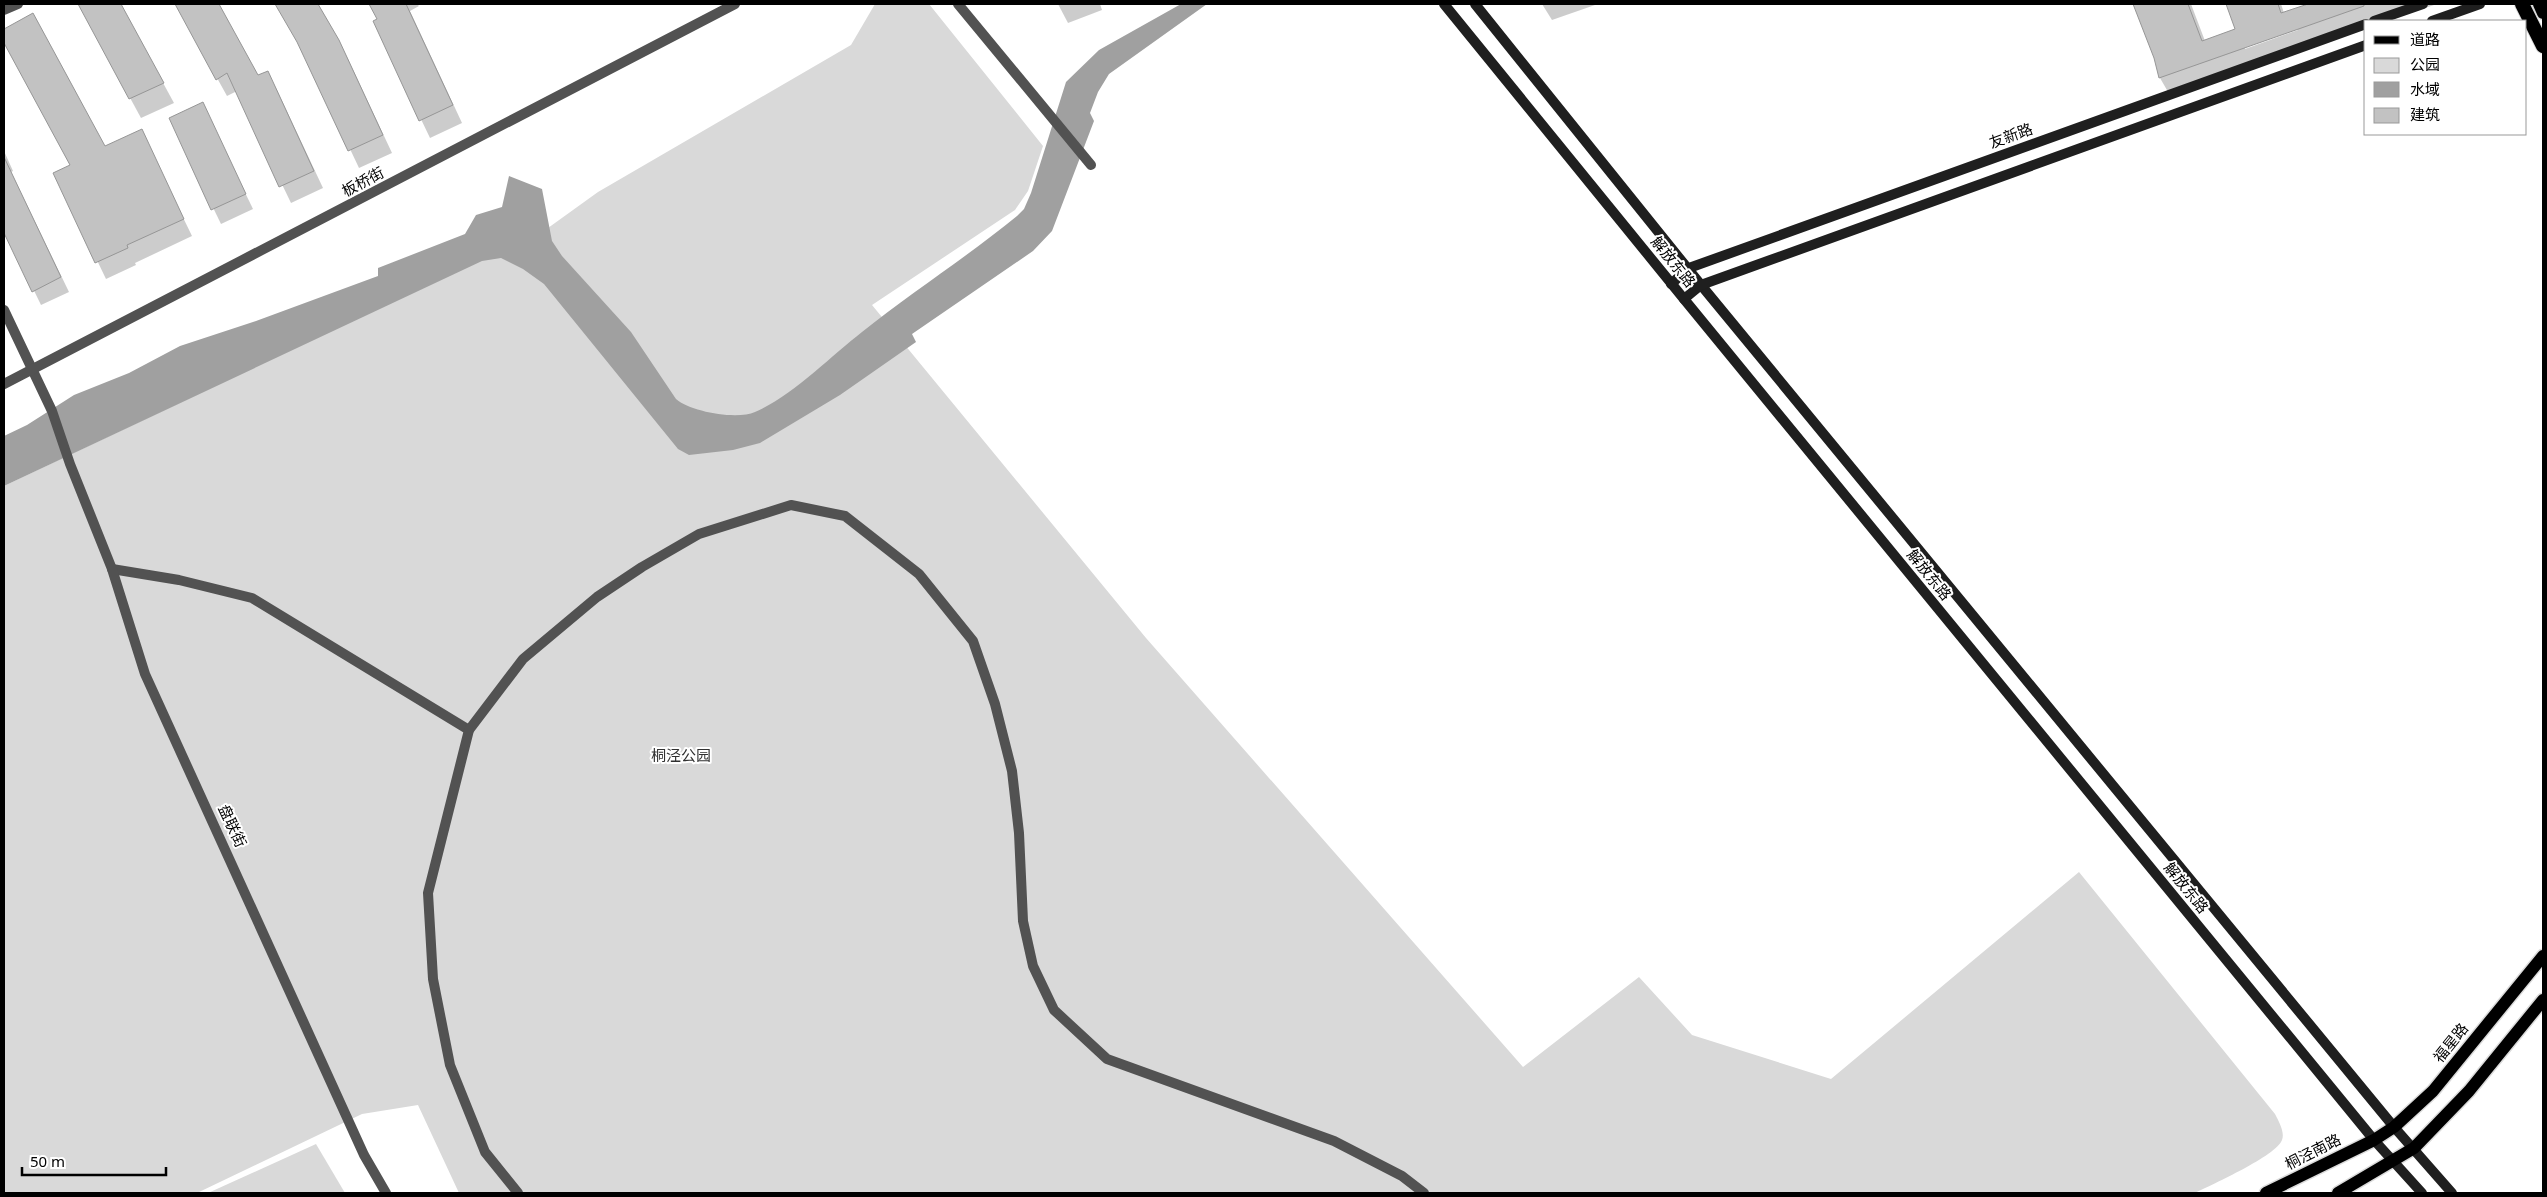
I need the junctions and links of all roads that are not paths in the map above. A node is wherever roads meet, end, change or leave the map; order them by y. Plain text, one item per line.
1 (18, 4) edge
2 (735, 4) edge
3 (958, 4) edge
4 (1444, 4) edge
5 (1475, 4) edge
6 (2423, 4) edge
7 (2480, 4) edge
8 (2522, 4) edge
9 (2538, 4) edge
10 (4, 10) edge
11 (2543, 13) edge
12 (2377, 20) edge
13 (2435, 20) edge
14 (2364, 25) edge
15 (2364, 46) edge
16 (2543, 46) edge
17 (1091, 165) dead end
18 (1689, 268) junction
19 (1671, 284) junction
20 (1701, 285) junction
21 (1684, 299) junction
22 (4, 310) edge
23 (33, 371) junction
24 (4, 384) edge
25 (112, 569) junction
26 (469, 730) junction
27 (2543, 956) edge
28 (2543, 1000) edge
29 (2394, 1127) junction
30 (2374, 1140) junction
31 (2414, 1148) junction
32 (2395, 1161) junction
33 (386, 1193) edge
34 (518, 1193) edge
35 (1424, 1193) edge
36 (2266, 1193) edge
37 (2338, 1193) edge
38 (2422, 1193) edge
39 (2452, 1193) edge

1 - 10 street
2 - 23 street, 板桥街
3 - 17 street
4 - 19 main road, 解放东路
5 - 18 main road, 解放东路
6 - 12 main road
7 - 13 main road
8 - 16 highway
9 - 11 main road
14 - 18 main road, 友新路
15 - 20 main road
18 - 19 main road, 友新路
18 - 20 main road, 解放东路
19 - 21 main road, 解放东路
20 - 21 main road
20 - 29 main road, 解放东路
21 - 30 main road, 解放东路
22 - 23 street, 盘联街
23 - 24 street, 板桥街
23 - 25 street, 盘联街
25 - 26 street
25 - 33 street, 盘联街
26 - 34 street
26 - 35 street
27 - 29 main road, 福星路
28 - 31 main road
29 - 30 main road, 福星路
29 - 31 main road, 解放东路
30 - 32 main road, 解放东路
30 - 36 main road, 桐泾南路
31 - 32 main road
31 - 39 main road, 解放东路
32 - 37 main road
32 - 38 main road, 解放东路

